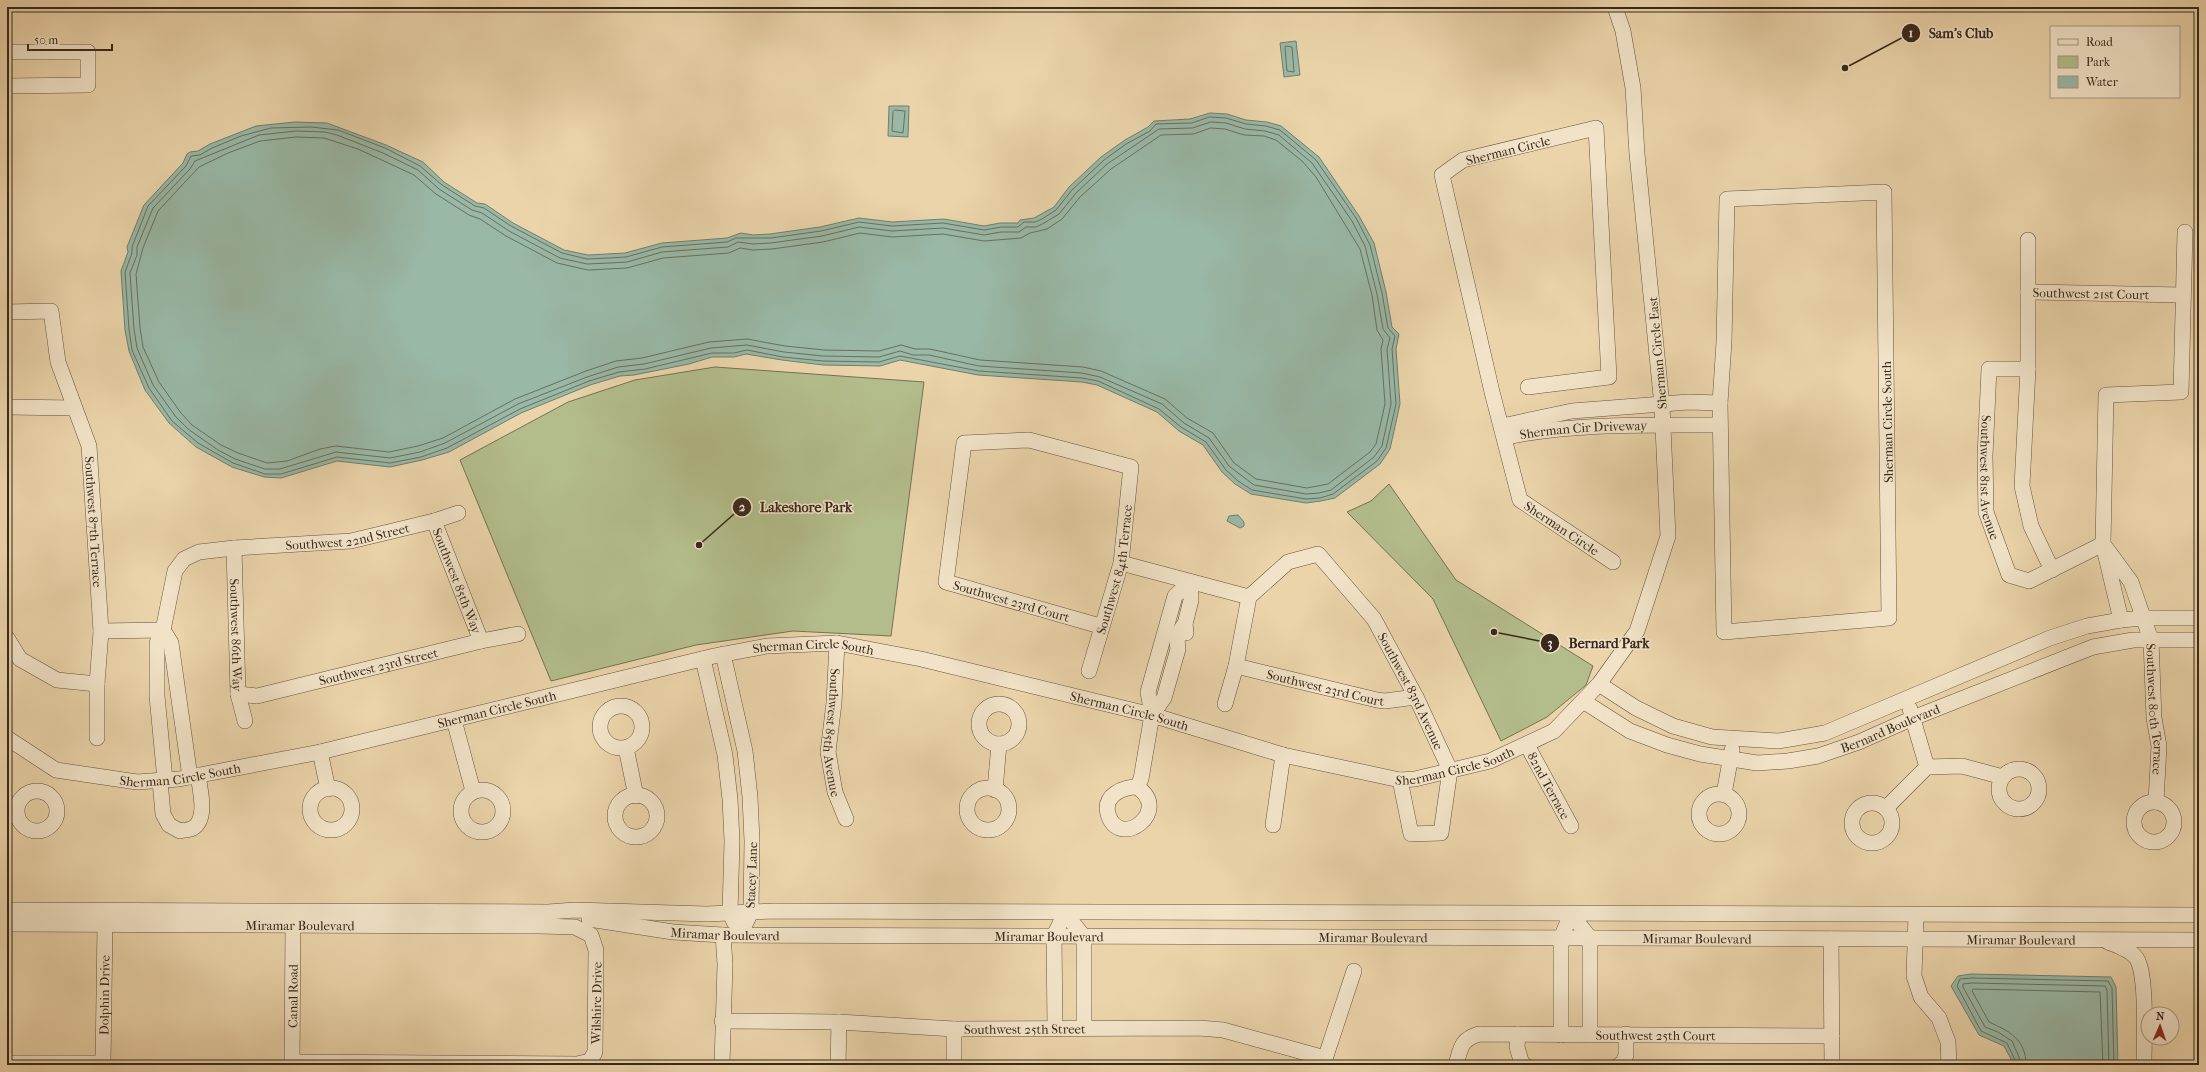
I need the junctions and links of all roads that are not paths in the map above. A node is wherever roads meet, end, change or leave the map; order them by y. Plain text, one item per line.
1 (1615, 7) edge
2 (7, 52) edge
3 (7, 86) edge
4 (2184, 232) dead end
5 (2028, 240) dead end
6 (2028, 292) junction
7 (2182, 295) junction
8 (7, 312) edge
9 (2028, 369) junction
10 (1528, 387) dead end
11 (1720, 403) junction
12 (1662, 406) junction
13 (7, 407) edge
14 (74, 408) junction
15 (1628, 408) junction
16 (1594, 410) junction
17 (1549, 415) junction
18 (1663, 424) junction
19 (1720, 425) junction
20 (1595, 427) junction
21 (1503, 431) junction
22 (458, 513) dead end
23 (434, 521) junction
24 (2103, 544) junction
25 (234, 548) junction
26 (1613, 562) dead end
27 (1121, 563) junction
28 (2052, 570) junction
29 (946, 582) joint
30 (1190, 582) junction
31 (1249, 597) junction
32 (2144, 618) junction
33 (2199, 618) edge
34 (2121, 620) junction
35 (1100, 626) junction
36 (163, 630) junction
37 (101, 631) junction
38 (518, 634) dead end
39 (7, 638) edge
40 (2151, 640) junction
41 (2199, 640) edge
42 (481, 641) junction
43 (837, 643) junction
44 (1162, 644) junction
45 (1178, 649) junction
46 (723, 654) junction
47 (703, 659) junction
48 (1236, 666) junction
49 (1089, 670) dead end
50 (611, 681) junction
51 (1010, 681) junction
52 (97, 684) junction
53 (1599, 684) junction
54 (238, 694) junction
55 (1416, 697) junction
56 (1907, 699) junction
57 (1583, 701) junction
58 (1225, 704) dead end
59 (1005, 705) junction
60 (617, 706) junction
61 (1152, 715) junction
62 (1913, 718) junction
63 (454, 720) junction
64 (245, 721) dead end
65 (7, 738) edge
66 (97, 738) dead end
67 (1734, 740) junction
68 (999, 744) junction
69 (1527, 745) junction
70 (626, 748) junction
71 (320, 752) junction
72 (1283, 755) junction
73 (1730, 760) junction
74 (1927, 767) junction
75 (56, 770) junction
76 (1450, 770) junction
77 (194, 776) junction
78 (2003, 777) dead end
79 (163, 780) junction
80 (1400, 780) junction
81 (1138, 787) dead end
82 (328, 789) dead end
83 (995, 790) dead end
84 (474, 791) dead end
85 (45, 793) dead end
86 (1724, 794) dead end
87 (636, 796) dead end
88 (2156, 802) dead end
89 (1886, 808) dead end
90 (846, 819) dead end
91 (1273, 825) dead end
92 (1571, 826) dead end
93 (7, 910) edge
94 (548, 912) junction
95 (751, 912) junction
96 (1065, 912) junction
97 (730, 913) junction
98 (1571, 914) junction
99 (1916, 915) junction
100 (2199, 915) edge
101 (7, 924) edge
102 (105, 924) junction
103 (293, 926) junction
104 (591, 935) joint
105 (723, 935) junction
106 (740, 935) junction
107 (1054, 936) junction
108 (1084, 937) junction
109 (1562, 938) junction
110 (1590, 938) junction
111 (1831, 939) junction
112 (1915, 939) junction
113 (2104, 940) junction
114 (2199, 940) edge
115 (1354, 972) dead end
116 (722, 1021) junction
117 (839, 1022) junction
118 (1055, 1028) junction
119 (1084, 1028) junction
120 (954, 1029) junction
121 (1518, 1034) junction
122 (1590, 1034) junction
123 (1626, 1034) junction
124 (1561, 1035) junction
125 (1832, 1036) junction
126 (1324, 1062) edge
127 (7, 1063) edge
128 (292, 1063) edge
129 (104, 1064) edge
130 (722, 1065) edge
131 (838, 1065) edge
132 (954, 1065) edge
133 (1456, 1065) edge
134 (1525, 1065) edge
135 (1619, 1065) edge
136 (1832, 1065) edge
137 (1949, 1065) edge
138 (2144, 1065) edge

1 - 12 street, Sherman Circle East
2 - 3 street
4 - 7 street
5 - 6 street, Southwest 21st Court
6 - 7 street, Southwest 21st Court
6 - 9 street
7 - 24 street
8 - 14 street, Southwest 87th Terrace
9 - 28 street
9 - 28 street, Southwest 81st Avenue
10 - 21 street, Sherman Circle
11 - 12 street, Sherman Cir Driveway
11 - 19 street, Sherman Circle South
11 - 19 street, Sherman Circle South
12 - 15 street, Sherman Cir Driveway
12 - 18 street, Sherman Circle East
13 - 14 street
14 - 37 street, Southwest 87th Terrace
15 - 16 street, Sherman Cir Driveway
15 - 17 street, Sherman Cir Driveway
16 - 17 street, Sherman Cir Driveway
16 - 20 street
17 - 21 street, Sherman Cir Driveway
18 - 19 street, Sherman Cir Driveway
18 - 20 street, Sherman Cir Driveway
18 - 53 street, Sherman Circle East
20 - 21 street, Sherman Cir Driveway
21 - 26 street, Sherman Circle
22 - 23 street, Southwest 22nd Street
23 - 25 street, Southwest 22nd Street
23 - 42 street, Southwest 85th Way
24 - 28 street, Southwest 81st Avenue
24 - 32 street, Southwest 80th Terrace
24 - 34 street
25 - 36 street, Southwest 22nd Street
25 - 54 street, Southwest 86th Way
27 - 29 street, Southwest 84th Terrace
27 - 30 street
27 - 35 street, Southwest 84th Terrace
29 - 35 street, Southwest 23rd Court
30 - 31 street
30 - 44 street
30 - 45 street
31 - 48 street
31 - 55 street, Southwest 83rd Avenue
32 - 33 street, Bernard Boulevard
32 - 34 street, Bernard Boulevard
32 - 40 street, Southwest 80th Terrace
34 - 56 street, Bernard Boulevard
35 - 49 street, Southwest 84th Terrace
36 - 37 street
36 - 77 street
36 - 79 street, Southwest 22nd Street
37 - 52 street, Southwest 87th Terrace
38 - 42 street, Southwest 23rd Street
39 - 52 street
40 - 41 street, Bernard Boulevard
40 - 62 street, Bernard Boulevard
40 - 88 street, Southwest 80th Terrace
42 - 54 street, Southwest 23rd Street
43 - 46 street, Sherman Circle South
43 - 51 street, Sherman Circle South
43 - 90 street, Southwest 85th Avenue
44 - 45 street
44 - 61 street
45 - 61 street
46 - 47 street, Sherman Circle South
46 - 95 street, Stacey Lane
47 - 50 street, Sherman Circle South
47 - 97 street, Stacey Lane
48 - 55 street, Southwest 23rd Court
48 - 58 street
50 - 60 street
50 - 63 street, Sherman Circle South
51 - 59 street
51 - 61 street, Sherman Circle South
52 - 66 street, Southwest 87th Terrace
53 - 57 street, Sherman Circle South
53 - 67 street, Bernard Boulevard
54 - 64 street, Southwest 86th Way
55 - 76 street, Southwest 83rd Avenue
56 - 62 street
56 - 67 street, Bernard Boulevard
57 - 69 street, Sherman Circle South
57 - 73 street, Bernard Boulevard
59 - 68 street
59 - 68 street
60 - 70 street
60 - 70 street
61 - 72 street, Sherman Circle South
61 - 81 street
62 - 73 street, Bernard Boulevard
62 - 74 street
63 - 71 street, Sherman Circle South
63 - 84 street
65 - 75 street, Sherman Circle South
67 - 73 street
68 - 83 street
69 - 76 street, Sherman Circle South
69 - 92 street, 82nd Terrace
70 - 87 street
71 - 77 street, Sherman Circle South
71 - 82 street
72 - 80 street, Sherman Circle South
72 - 91 street
73 - 86 street
74 - 78 street
74 - 89 street
75 - 79 street, Sherman Circle South
75 - 85 street
76 - 80 street, Sherman Circle South
76 - 80 street
77 - 79 street, Sherman Circle South
77 - 79 street
93 - 94 street, Miramar Boulevard
94 - 97 street, Miramar Boulevard
94 - 105 street, Miramar Boulevard
95 - 96 street, Miramar Boulevard
95 - 97 street, Miramar Boulevard
95 - 106 street, Stacey Lane
96 - 98 street, Miramar Boulevard
96 - 107 street
96 - 108 street
97 - 106 street, Stacey Lane
98 - 99 street, Miramar Boulevard
98 - 109 street
98 - 110 street
99 - 100 street, Miramar Boulevard
99 - 112 street
101 - 102 street, Miramar Boulevard
102 - 103 street, Miramar Boulevard
102 - 129 street, Dolphin Drive
103 - 104 street, Miramar Boulevard
103 - 128 street, Canal Road
104 - 128 street, Wilshire Drive
105 - 106 street, Miramar Boulevard
105 - 116 street
106 - 107 street, Miramar Boulevard
107 - 108 street, Miramar Boulevard
107 - 118 street
108 - 109 street, Miramar Boulevard
108 - 119 street
109 - 110 street, Miramar Boulevard
109 - 124 street
110 - 111 street, Miramar Boulevard
110 - 122 street
111 - 112 street, Miramar Boulevard
111 - 125 street
112 - 113 street, Miramar Boulevard
112 - 137 street
113 - 114 street, Miramar Boulevard
113 - 138 street
115 - 126 street
116 - 117 street, Southwest 25th Street
116 - 130 street
117 - 120 street, Southwest 25th Street
117 - 131 street
118 - 119 street, Southwest 25th Street
118 - 120 street, Southwest 25th Street
119 - 126 street, Southwest 25th Street
120 - 132 street
121 - 124 street, Southwest 25th Court
121 - 133 street, Southwest 25th Court
121 - 134 street
122 - 123 street, Southwest 25th Court
122 - 124 street, Southwest 25th Court
123 - 125 street, Southwest 25th Court
123 - 135 street
125 - 136 street
127 - 129 street

